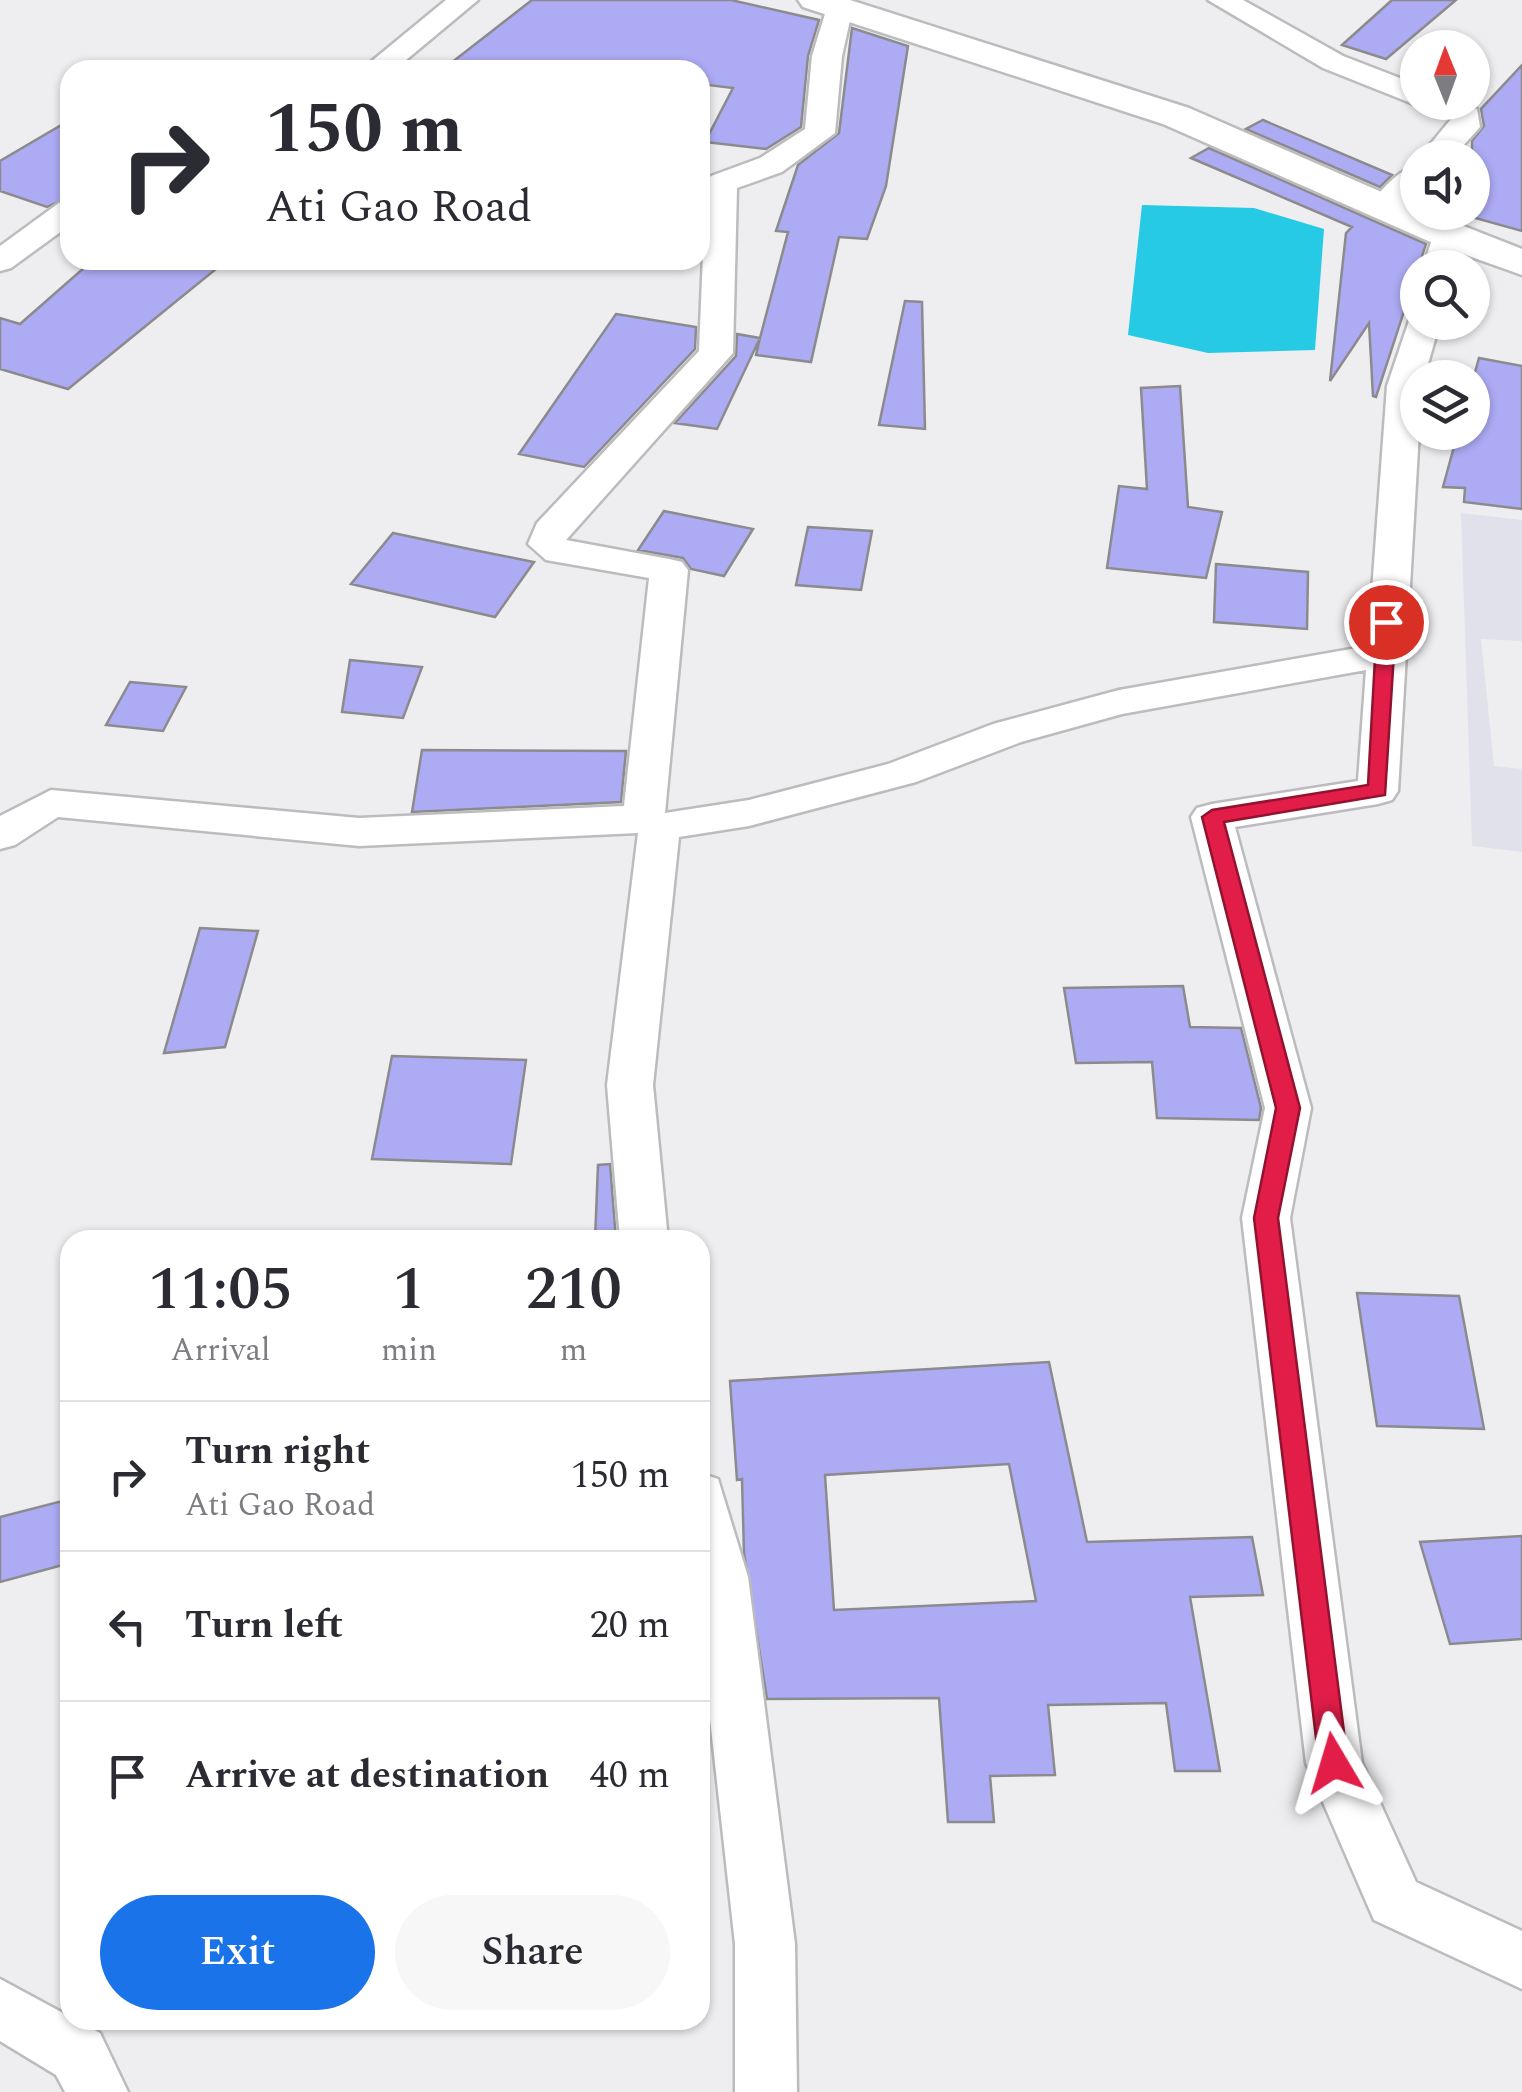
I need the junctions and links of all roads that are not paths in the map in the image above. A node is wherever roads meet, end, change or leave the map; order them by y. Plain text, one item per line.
1 (464, 0) edge
2 (1222, 0) edge
3 (827, 4) edge
4 (389, 60) edge
5 (1400, 89) edge
6 (1466, 120) edge
7 (1452, 140) edge
8 (1400, 191) edge
9 (1384, 207) junction
10 (60, 217) edge
11 (1441, 250) edge
12 (1490, 258) edge
13 (0, 261) edge
14 (1522, 263) edge
15 (1418, 340) edge
16 (1384, 655) junction
17 (651, 822) junction
18 (0, 836) edge
19 (643, 1230) edge
20 (710, 1534) edge
21 (1522, 1961) edge
22 (0, 2008) edge
23 (97, 2092) edge
24 (766, 2092) edge

1 - 4 street
2 - 5 street
3 - 9 main road
3 - 17 street
6 - 7 street
8 - 9 street
9 - 11 main road
10 - 13 street
12 - 14 main road
15 - 16 street
16 - 17 street
16 - 21 street
17 - 18 street
17 - 19 street
20 - 24 street
22 - 23 street

